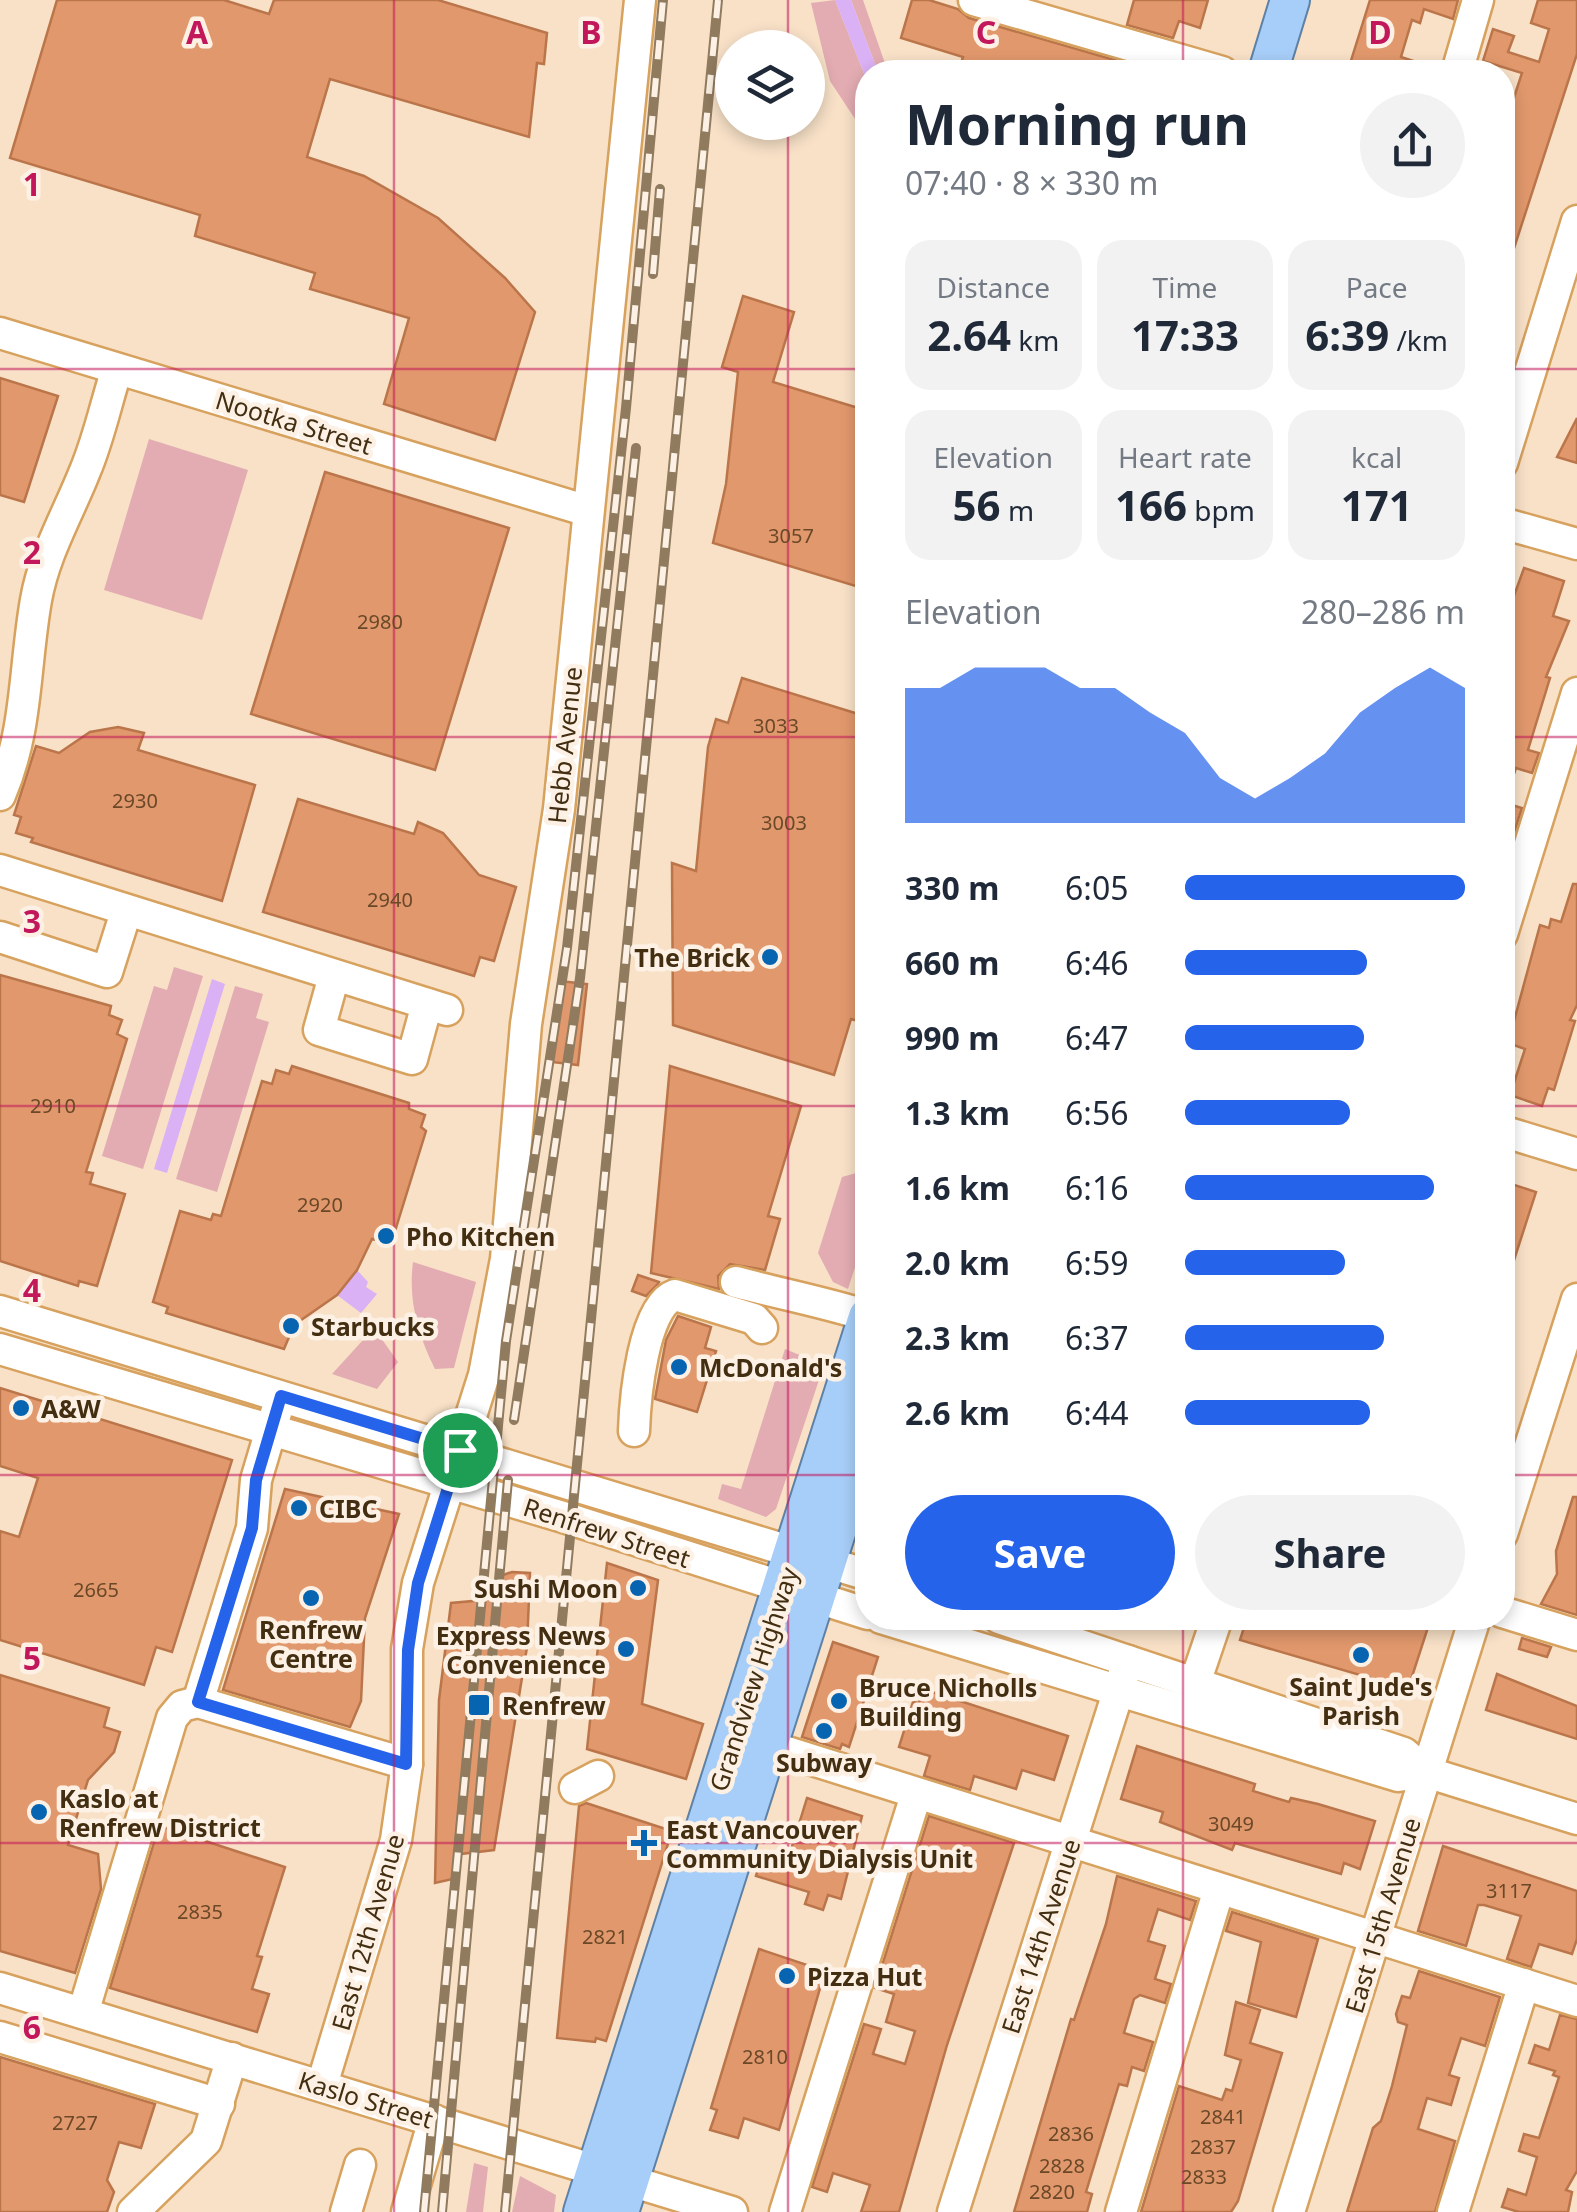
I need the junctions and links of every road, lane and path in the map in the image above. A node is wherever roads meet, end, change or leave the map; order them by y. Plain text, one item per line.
1 (640, 0) edge
2 (974, 0) edge
3 (1290, 0) edge
4 (1478, 0) edge
5 (1181, 60) edge
6 (1272, 60) edge
7 (1460, 60) edge
8 (1577, 221) edge
9 (0, 333) edge
10 (117, 368) junction
11 (1515, 420) edge
12 (588, 511) junction
13 (1515, 526) edge
14 (1577, 544) edge
15 (1577, 693) edge
16 (0, 795) edge
17 (0, 870) edge
18 (1515, 892) edge
19 (126, 912) junction
20 (0, 937) edge
21 (334, 976) junction
22 (1515, 1135) edge
23 (1577, 1154) edge
24 (736, 1282) dead end
25 (1577, 1298) edge
26 (0, 1311) edge
27 (855, 1313) edge
28 (762, 1328) dead end
29 (0, 1349) edge
30 (855, 1369) edge
31 (281, 1396) junction
32 (634, 1431) dead end
33 (270, 1432) junction
34 (460, 1450) junction
35 (855, 1462) edge
36 (450, 1483) junction
37 (1515, 1493) edge
38 (805, 1575) junction
39 (855, 1575) edge
40 (855, 1606) edge
41 (1515, 1616) edge
42 (931, 1630) edge
43 (1025, 1630) edge
44 (1213, 1630) edge
45 (1472, 1630) edge
46 (1577, 1635) edge
47 (1124, 1675) junction
48 (1194, 1683) junction
49 (198, 1702) junction
50 (768, 1746) junction
51 (406, 1764) junction
52 (1426, 1772) junction
53 (916, 1794) junction
54 (1577, 1819) edge
55 (1070, 1844) junction
56 (1220, 1890) junction
57 (1374, 1940) junction
58 (1524, 1984) junction
59 (0, 1988) edge
60 (1577, 2001) edge
61 (83, 2014) junction
62 (0, 2037) edge
63 (232, 2058) junction
64 (322, 2085) junction
65 (219, 2104) junction
66 (434, 2120) junction
67 (360, 2165) dead end
68 (615, 2187) edge
69 (133, 2212) edge
70 (346, 2212) edge
71 (406, 2212) edge
72 (583, 2212) edge
73 (732, 2212) edge
74 (785, 2212) edge
75 (953, 2212) edge
76 (1120, 2212) edge
77 (1289, 2212) edge
78 (1453, 2212) edge

1 - 12 street, Hebb Avenue
2 - 5 street
3 - 6 main road
4 - 7 street
8 - 11 street
9 - 10 street, Nootka Street
10 - 12 street, Nootka Street
10 - 16 street
12 - 34 street, Hebb Avenue
13 - 14 street
15 - 18 street
17 - 19 street
19 - 20 street
19 - 21 street
21 - 21 street
22 - 23 street
24 - 27 street
25 - 37 street
26 - 31 street, Renfrew Street
28 - 32 street
29 - 33 street, Renfrew Street
30 - 38 main road, Grandview Highway
31 - 33 street
31 - 34 street, Renfrew Street
33 - 36 street, Renfrew Street
33 - 49 street
34 - 36 street, Hebb Avenue
34 - 38 street, Renfrew Street
35 - 38 main road, Grandview Highway
36 - 38 street, Renfrew Street
36 - 51 street, East 12th Avenue
38 - 39 street, Renfrew Street
38 - 40 street, Renfrew Street
38 - 50 main road, Grandview Highway
38 - 68 main road, Grandview Highway
41 - 46 street
42 - 47 street
43 - 47 street
44 - 48 street
45 - 52 street, East 15th Avenue
47 - 48 street
47 - 52 street
47 - 55 street, East 14th Avenue
48 - 52 street
49 - 51 street
49 - 61 street
50 - 53 street
50 - 68 main road, Grandview Highway
51 - 64 street, East 12th Avenue
52 - 54 street
52 - 57 street, East 15th Avenue
53 - 55 street
53 - 74 street
55 - 56 street
55 - 75 street, East 14th Avenue
56 - 57 street
56 - 76 street
57 - 58 street
57 - 77 street, East 15th Avenue
58 - 60 street
58 - 78 street
59 - 61 street, Kaslo Street
61 - 63 street, Kaslo Street
62 - 65 street
63 - 64 street, Kaslo Street
63 - 65 street
64 - 66 street, Kaslo Street
65 - 69 street
66 - 68 street, Kaslo Street
66 - 71 street
67 - 70 street
68 - 72 main road, Grandview Highway
68 - 73 street, Kaslo Street

